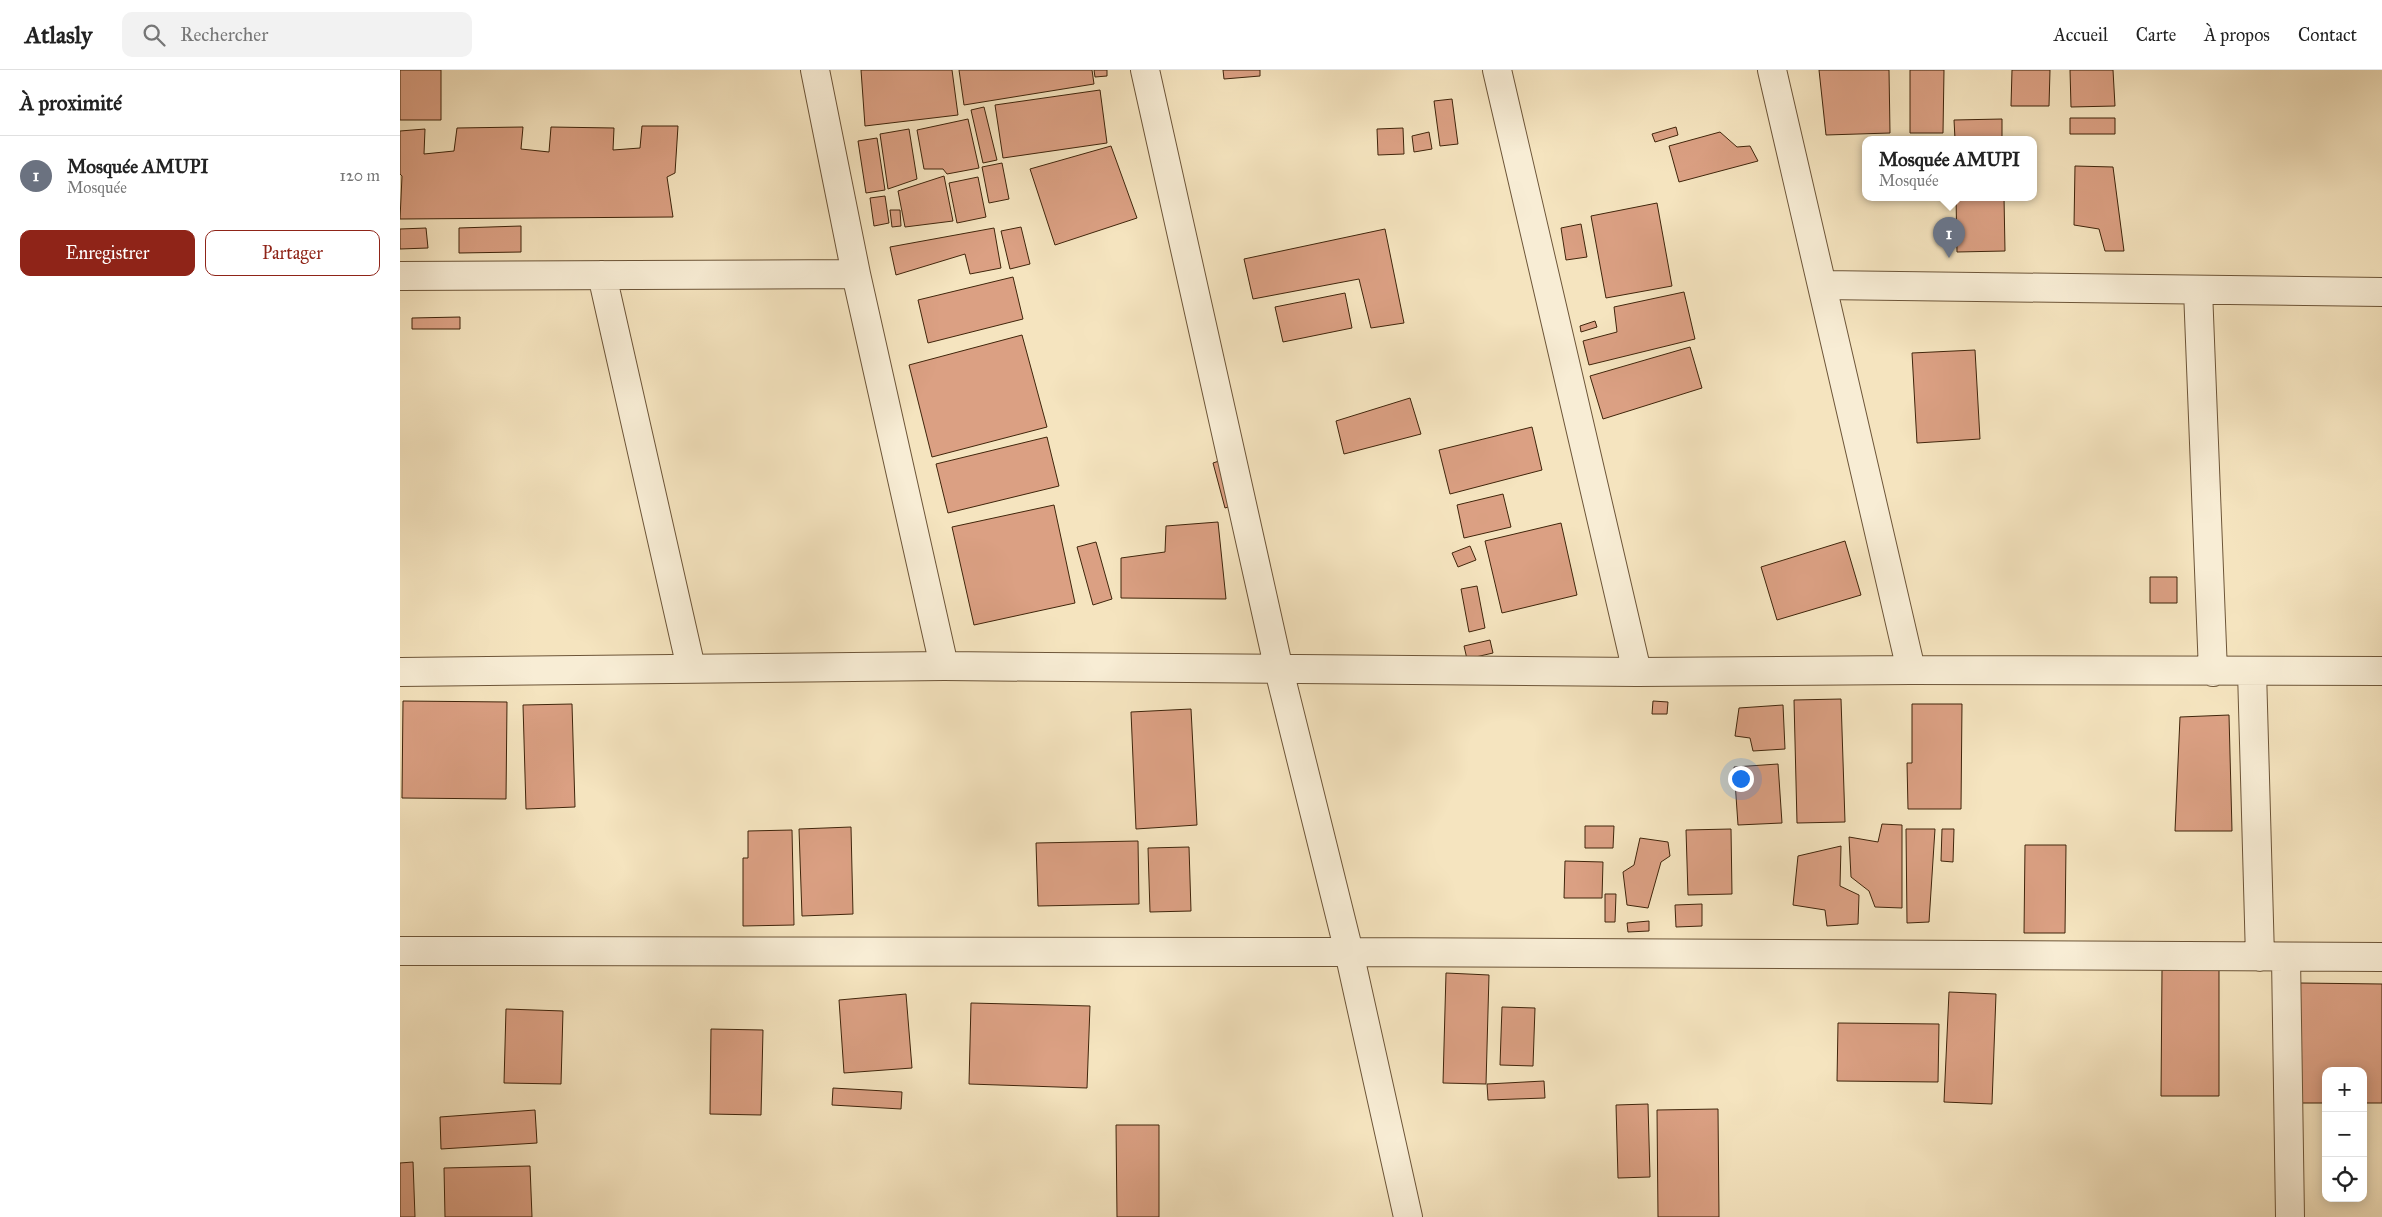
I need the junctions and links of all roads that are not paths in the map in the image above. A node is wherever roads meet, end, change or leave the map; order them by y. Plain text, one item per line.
1 (815, 70) edge
2 (1145, 70) edge
3 (1497, 70) edge
4 (1772, 70) edge
5 (856, 274) junction
6 (602, 275) junction
7 (400, 276) edge
8 (1824, 285) junction
9 (2198, 290) junction
10 (2382, 292) edge
11 (944, 666) junction
12 (691, 668) junction
13 (1279, 670) junction
14 (1911, 670) junction
15 (2252, 671) junction
16 (2382, 671) edge
17 (400, 672) edge
18 (1637, 672) junction
19 (2213, 672) junction
20 (400, 951) edge
21 (1349, 952) junction
22 (2273, 957) junction
23 (2382, 957) edge
24 (1408, 1217) edge
25 (2290, 1217) edge

1 - 5 street
2 - 13 street
3 - 18 street
4 - 8 street
5 - 6 street
5 - 11 street
6 - 7 street
6 - 12 street
8 - 9 street
8 - 14 street
9 - 10 street
9 - 19 street
11 - 12 street
11 - 13 street
12 - 17 street
13 - 18 street
13 - 21 street
14 - 18 street
14 - 19 street
15 - 16 street
15 - 19 street
15 - 22 street
20 - 21 street
21 - 22 street
21 - 24 street
22 - 23 street
22 - 25 street

